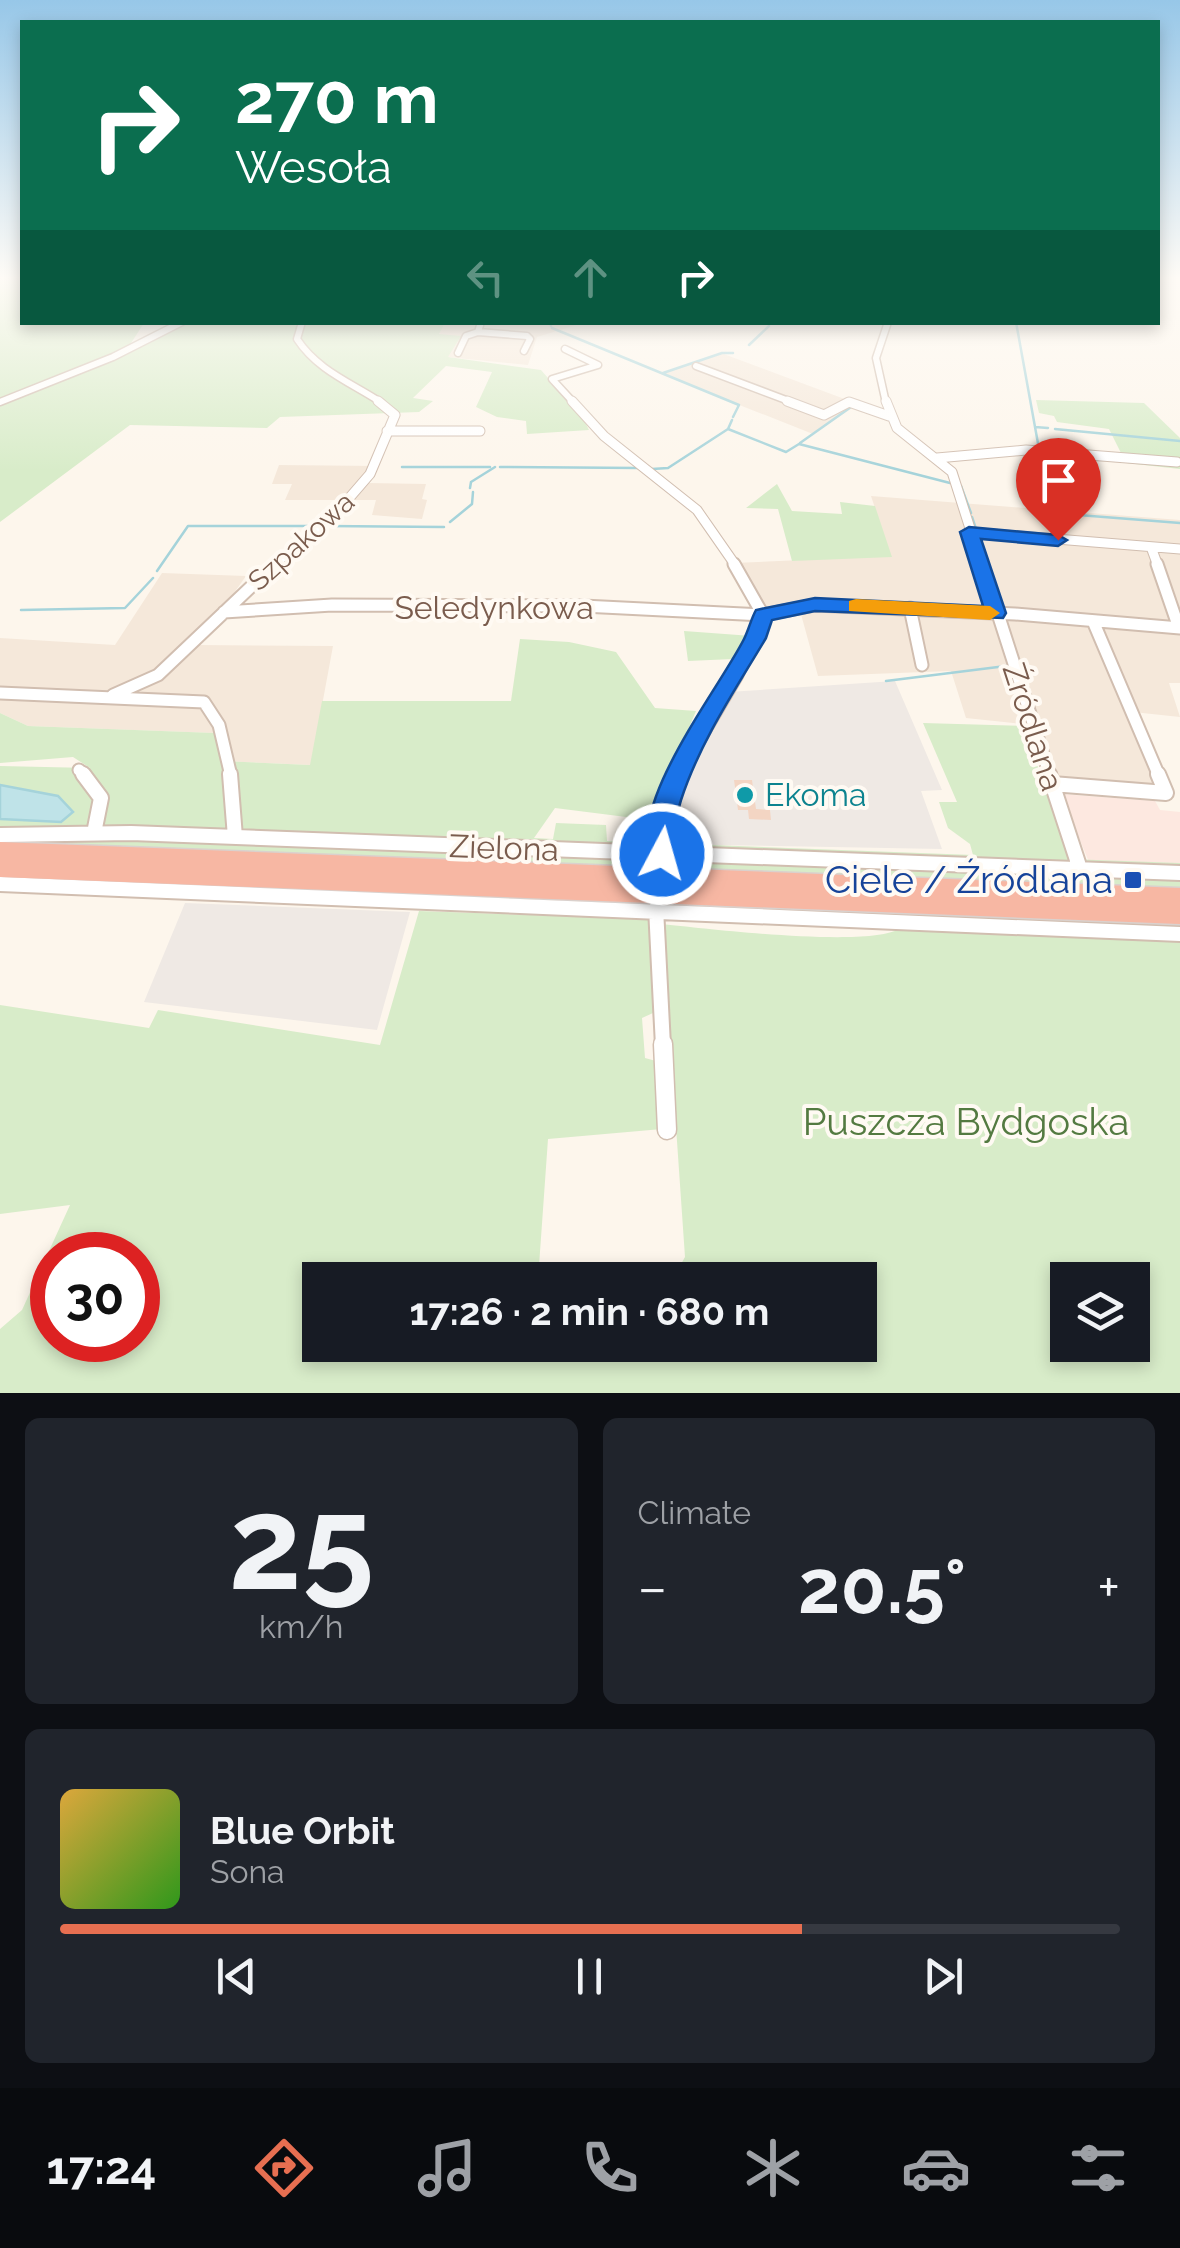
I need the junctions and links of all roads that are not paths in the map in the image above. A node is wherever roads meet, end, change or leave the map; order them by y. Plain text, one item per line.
1 (145, 341) edge
2 (298, 341) edge
3 (464, 341) edge
4 (529, 341) edge
5 (882, 341) edge
6 (564, 350) dead end
7 (524, 351) dead end
8 (458, 353) dead end
9 (696, 366) dead end
10 (0, 402) edge
11 (889, 416) junction
12 (387, 431) junction
13 (480, 431) dead end
14 (937, 458) junction
15 (1177, 462) dead end
16 (969, 532) junction
17 (1151, 547) junction
18 (1180, 550) edge
19 (910, 608) junction
20 (224, 612) junction
21 (996, 613) junction
22 (763, 615) junction
23 (1094, 621) junction
24 (1179, 628) edge
25 (922, 665) dead end
26 (0, 693) edge
27 (113, 695) junction
28 (79, 770) dead end
29 (1052, 784) junction
30 (94, 833) junction
31 (0, 835) edge
32 (235, 837) junction
33 (0, 852) edge
34 (662, 854) junction
35 (0, 868) edge
36 (1080, 869) junction
37 (1180, 873) edge
38 (0, 884) edge
39 (1180, 898) edge
40 (656, 908) junction
41 (1180, 914) edge
42 (1180, 934) edge
43 (667, 1130) dead end

1 - 10 street
2 - 12 street
3 - 8 street
4 - 7 street
5 - 11 street
6 - 22 street
9 - 11 street
11 - 14 street, Źródlana
12 - 13 street
12 - 20 street, Szpakowa
14 - 15 street
14 - 16 street, Źródlana
16 - 17 street
16 - 21 street, Źródlana
17 - 18 street
17 - 24 street
19 - 21 street, Seledynkowa
19 - 22 street, Seledynkowa
19 - 25 street
20 - 22 street, Seledynkowa
20 - 27 street, Szpakowa
21 - 23 street, Seledynkowa
21 - 29 street, Źródlana
22 - 34 street
23 - 24 street, Seledynkowa
23 - 29 street
26 - 27 street
27 - 32 street
28 - 30 street
29 - 36 street, Źródlana
30 - 31 street, Zielona
30 - 32 street, Zielona
32 - 34 street, Zielona
33 - 39 highway
34 - 36 street, Zielona
35 - 41 highway
36 - 37 street, Zielona
38 - 40 street, Zielona
40 - 42 street, Zielona
40 - 43 street

